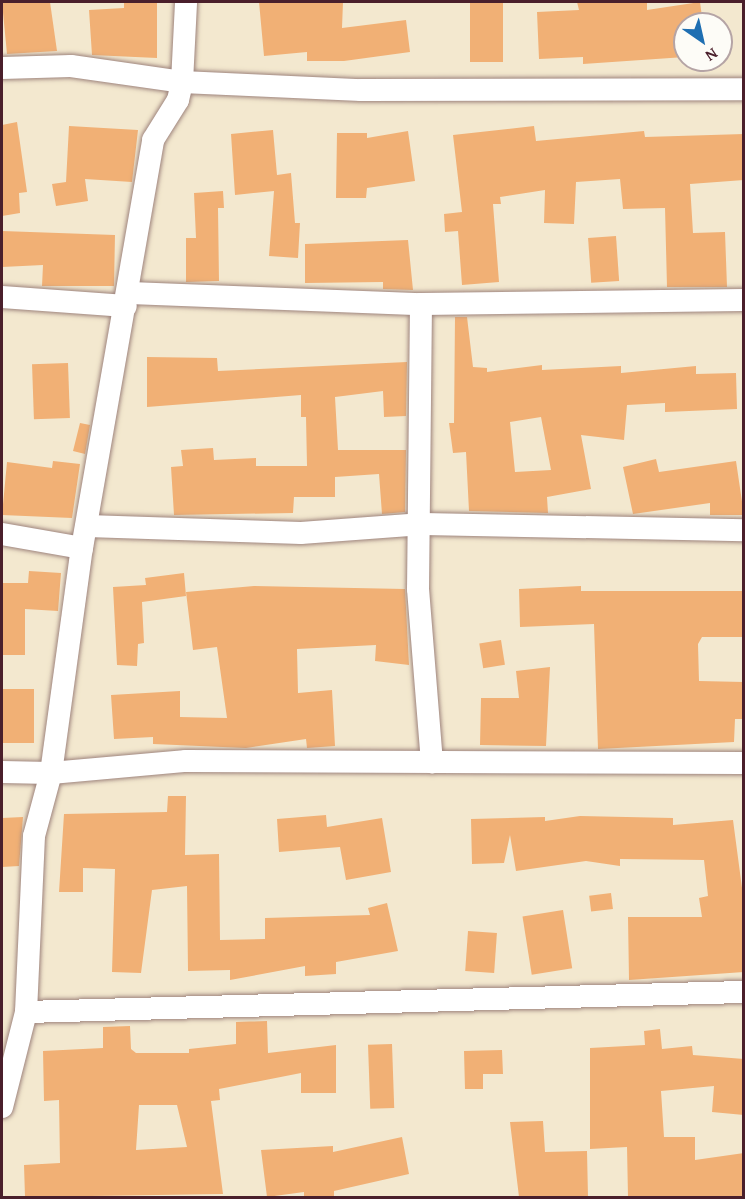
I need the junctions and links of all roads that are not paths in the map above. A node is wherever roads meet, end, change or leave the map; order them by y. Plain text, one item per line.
1 (186, 2) edge
2 (2, 68) edge
3 (182, 82) junction
4 (744, 89) edge
5 (2, 297) edge
6 (128, 300) junction
7 (744, 300) edge
8 (421, 304) junction
9 (423, 524) junction
10 (744, 530) edge
11 (2, 534) edge
12 (85, 537) junction
13 (432, 762) junction
14 (744, 763) edge
15 (2, 772) edge
16 (51, 773) junction
17 (744, 992) edge
18 (26, 1012) junction
19 (2, 1107) edge

1 - 3 street
2 - 3 street
3 - 4 street
3 - 6 street
5 - 6 street
6 - 8 street
6 - 12 street
7 - 8 street
8 - 9 street
9 - 10 street
9 - 12 street
9 - 13 street
11 - 12 street
12 - 16 street
13 - 14 street
13 - 16 street
15 - 16 street
16 - 18 street
17 - 18 street
18 - 19 street

